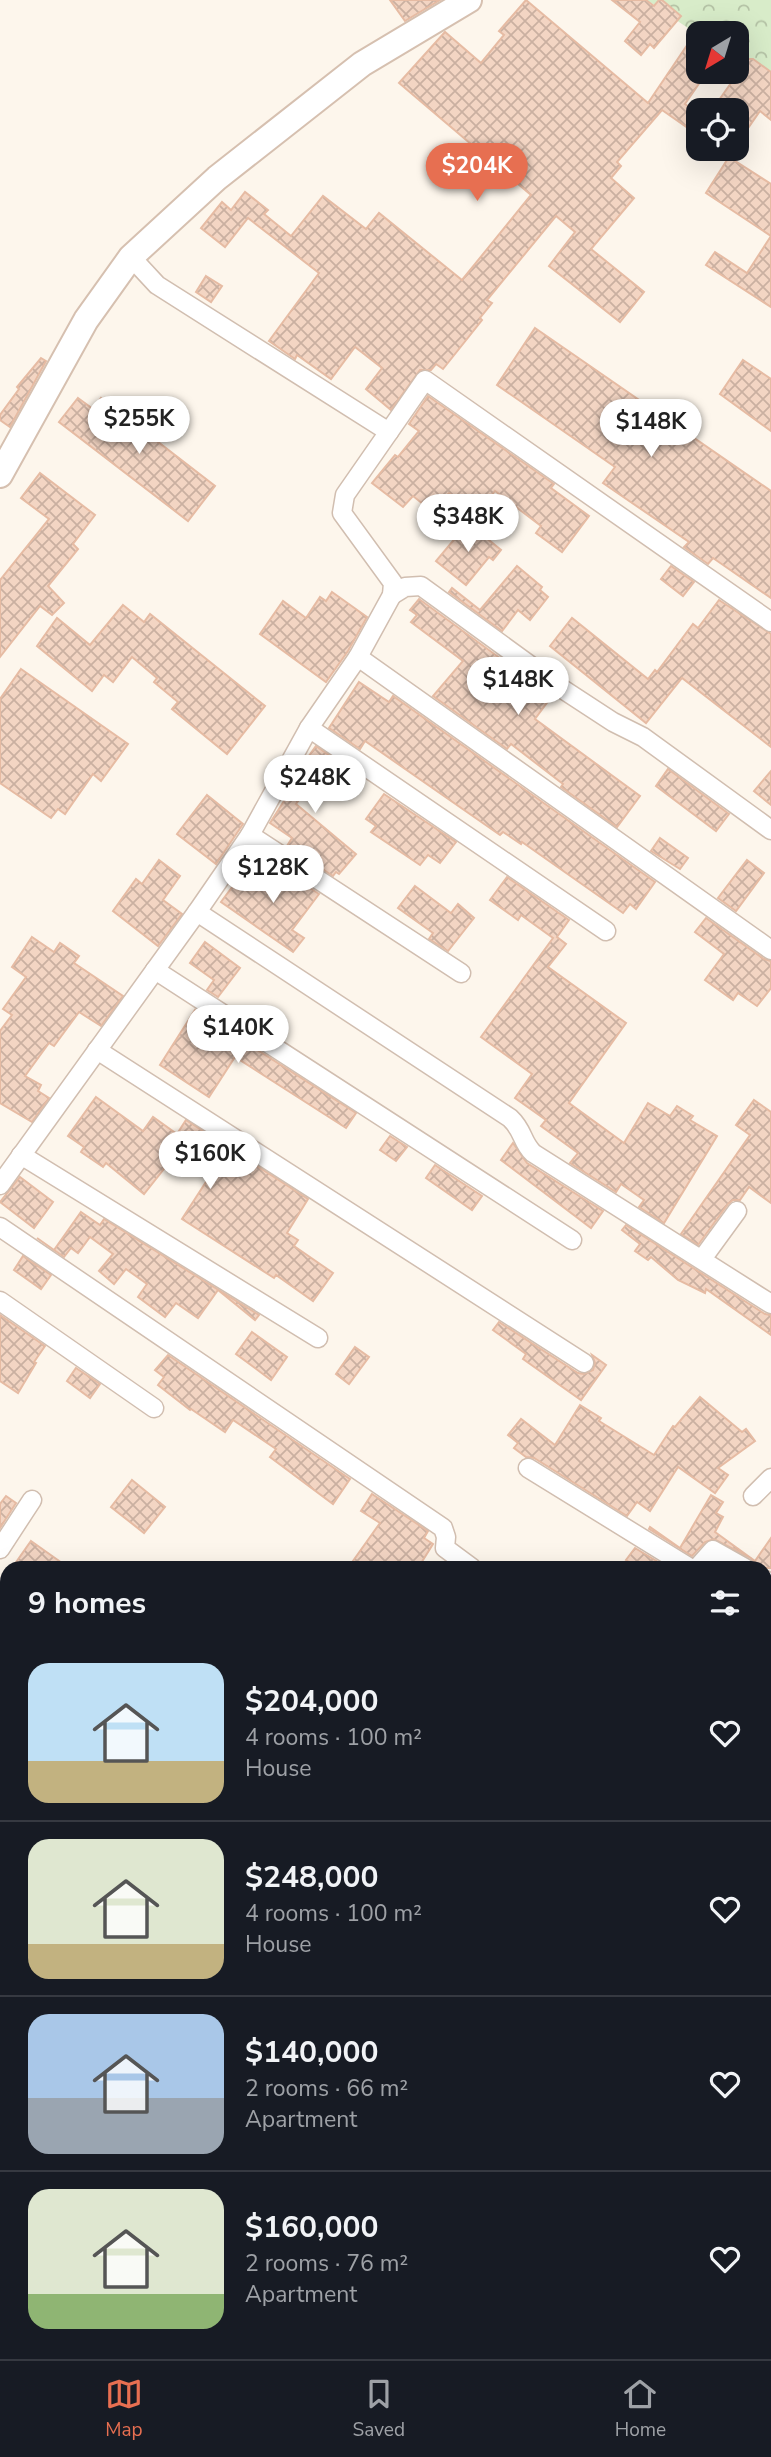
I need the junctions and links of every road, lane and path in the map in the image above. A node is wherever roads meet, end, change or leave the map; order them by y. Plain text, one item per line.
1 (469, 0) edge
2 (131, 257) junction
3 (389, 432) junction
4 (0, 475) edge
5 (392, 595) junction
6 (771, 622) edge
7 (358, 657) junction
8 (309, 728) junction
9 (771, 830) edge
10 (250, 835) junction
11 (197, 912) junction
12 (606, 931) dead end
13 (771, 950) edge
14 (155, 970) junction
15 (461, 972) dead end
16 (97, 1050) junction
17 (21, 1155) junction
18 (0, 1185) edge
19 (737, 1211) dead end
20 (0, 1227) edge
21 (572, 1240) dead end
22 (702, 1259) junction
23 (0, 1301) edge
24 (771, 1304) edge
25 (318, 1338) dead end
26 (584, 1363) dead end
27 (154, 1408) dead end
28 (528, 1468) dead end
29 (771, 1478) edge
30 (753, 1496) dead end
31 (32, 1500) dead end
32 (0, 1549) edge
33 (463, 1561) edge
34 (679, 1561) edge
35 (703, 1561) edge
36 (733, 1561) edge

1 - 2 street
2 - 3 street
2 - 4 street
3 - 5 street
3 - 6 street
5 - 7 street
5 - 9 street
7 - 8 street
7 - 13 street
8 - 10 street
8 - 12 street
10 - 11 street
10 - 15 street
11 - 14 street
11 - 22 street
14 - 16 street
14 - 21 street
16 - 17 street
16 - 26 street
17 - 18 street
17 - 25 street
19 - 22 street
20 - 33 street
22 - 24 street
23 - 27 street
28 - 34 street
29 - 30 street
31 - 32 street
35 - 36 street

